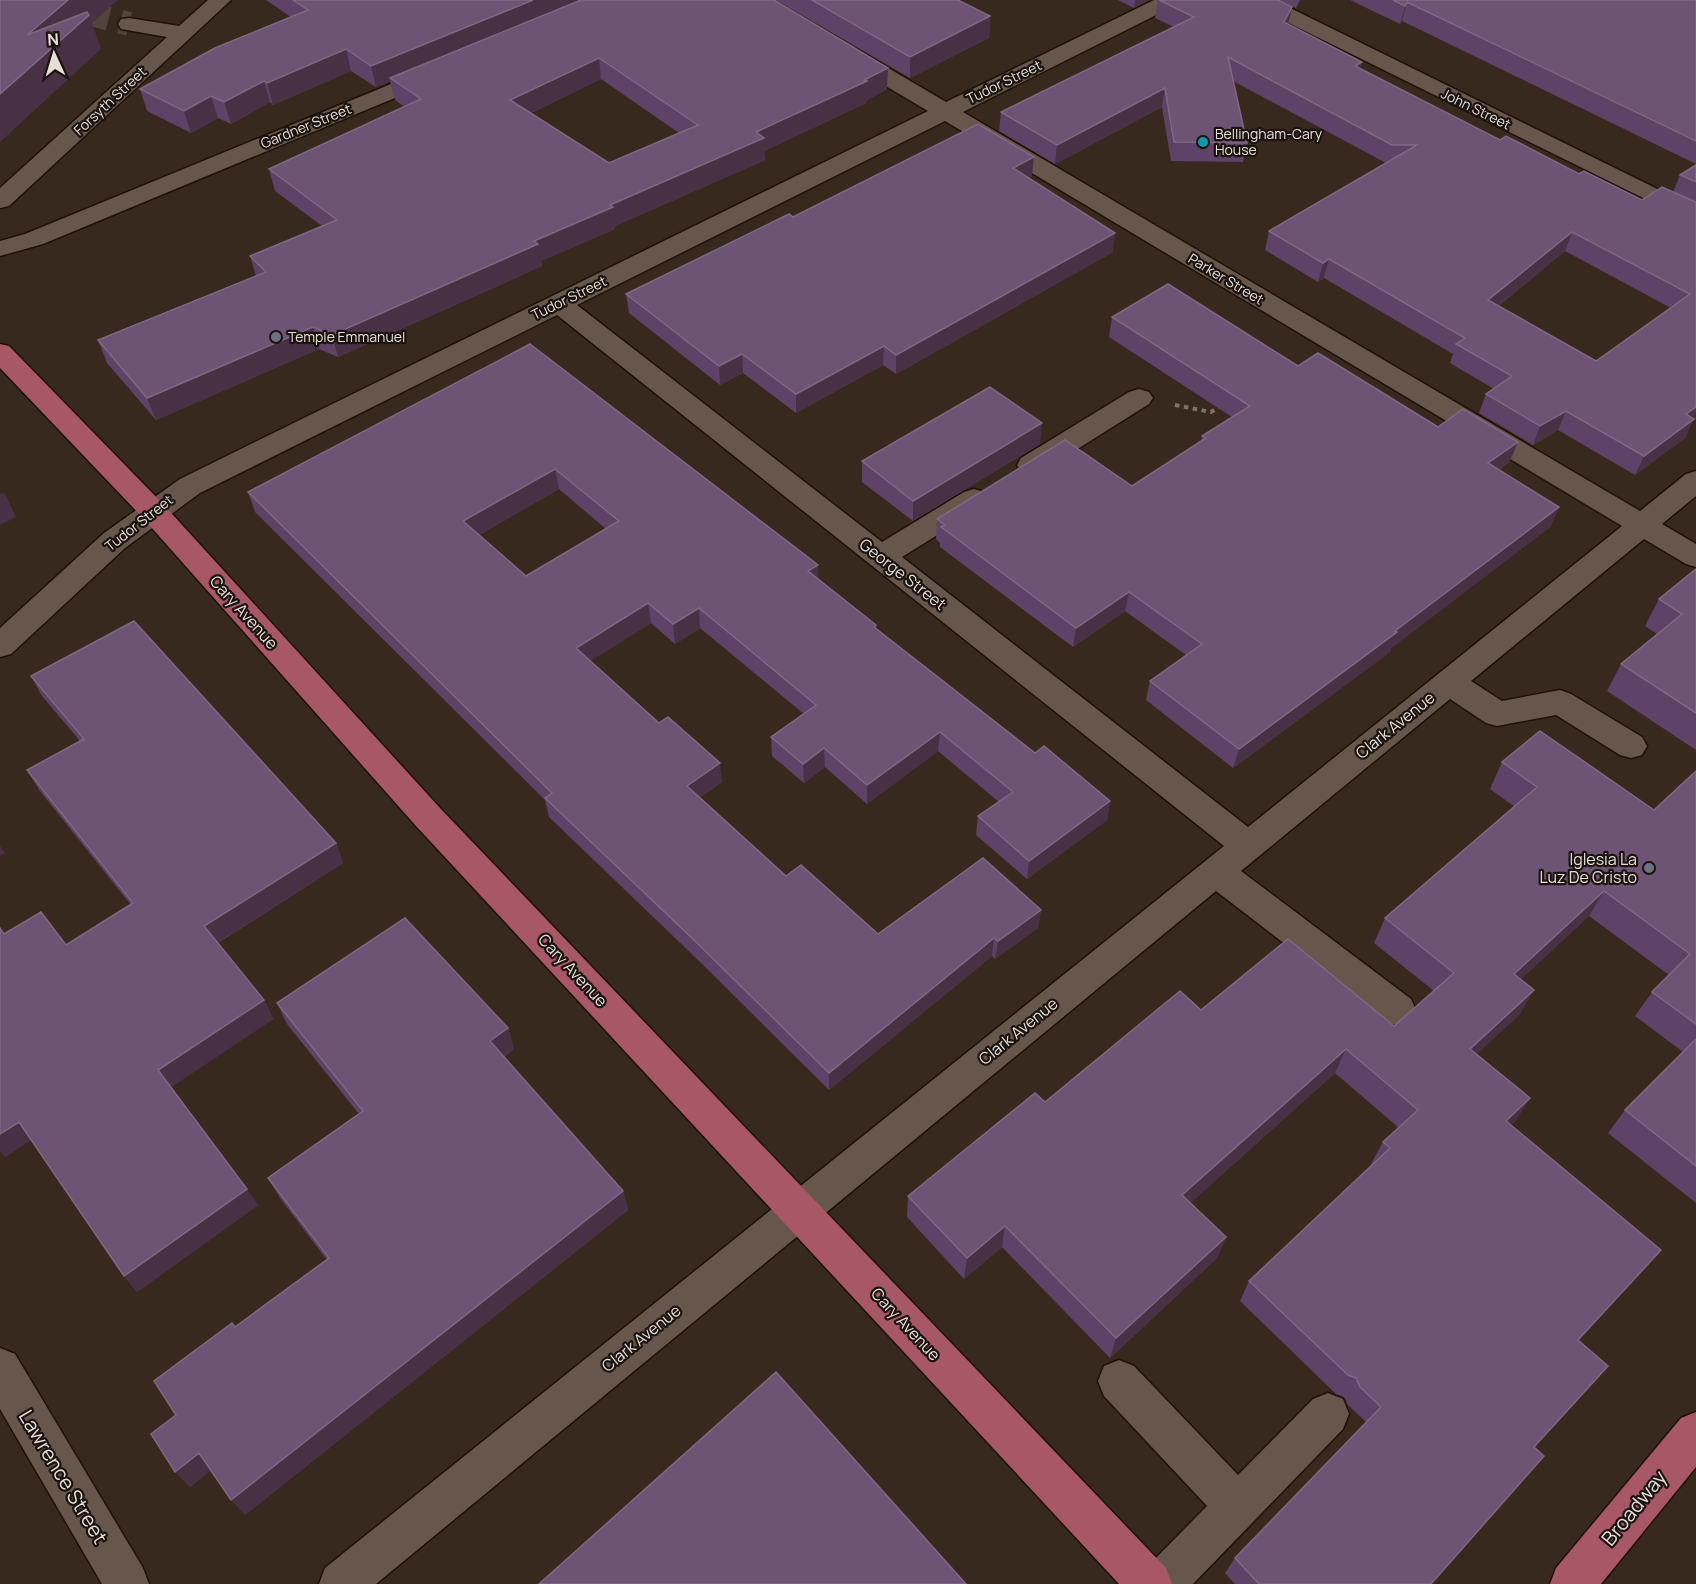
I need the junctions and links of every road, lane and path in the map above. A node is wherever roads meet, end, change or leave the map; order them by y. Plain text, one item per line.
1 (220, 0) edge
2 (1171, 0) edge
3 (1257, 0) edge
4 (129, 24) tunnel mouth
5 (184, 33) junction
6 (826, 41) edge
7 (459, 63) edge
8 (945, 112) junction
9 (0, 201) edge
10 (1696, 217) edge
11 (0, 249) edge
12 (559, 303) junction
13 (0, 352) edge
14 (1139, 398) joint
15 (1230, 400) edge
16 (1696, 481) edge
17 (153, 511) junction
18 (1642, 525) junction
19 (881, 556) junction
20 (1696, 557) edge
21 (0, 646) edge
22 (1449, 682) junction
23 (1631, 746) dead end
24 (1247, 846) junction
25 (1215, 871) junction
26 (1398, 1010) dead end
27 (799, 1209) junction
28 (0, 1369) edge
29 (1119, 1381) dead end
30 (1328, 1414) dead end
31 (1696, 1433) edge
32 (1238, 1507) junction
33 (127, 1584) edge
34 (341, 1584) edge
35 (1150, 1584) edge
36 (1162, 1584) edge
37 (1572, 1584) edge

1 - 5 street, Forsyth Street
2 - 8 street, Tudor Street
3 - 10 street, John Street
4 - 5 street
5 - 9 street, Forsyth Street
6 - 8 street, Parker Street
7 - 11 street, Gardner Street
8 - 12 street, Tudor Street
8 - 18 street, Parker Street
12 - 17 street, Tudor Street
12 - 19 street, George Street
13 - 17 main road, Cary Avenue
14 - 15 path
14 - 19 street
16 - 18 street, Clark Avenue
17 - 21 street, Tudor Street
17 - 27 main road, Cary Avenue
18 - 20 street, Parker Street
18 - 22 street, Clark Avenue
19 - 24 street, George Street
22 - 23 street
22 - 24 street, Clark Avenue
24 - 25 street, Clark Avenue
25 - 26 street
25 - 27 street, Clark Avenue
27 - 34 street, Clark Avenue
27 - 35 main road, Cary Avenue
28 - 33 street, Lawrence Street
29 - 32 street
30 - 32 street
31 - 37 main road, Broadway
32 - 36 street

